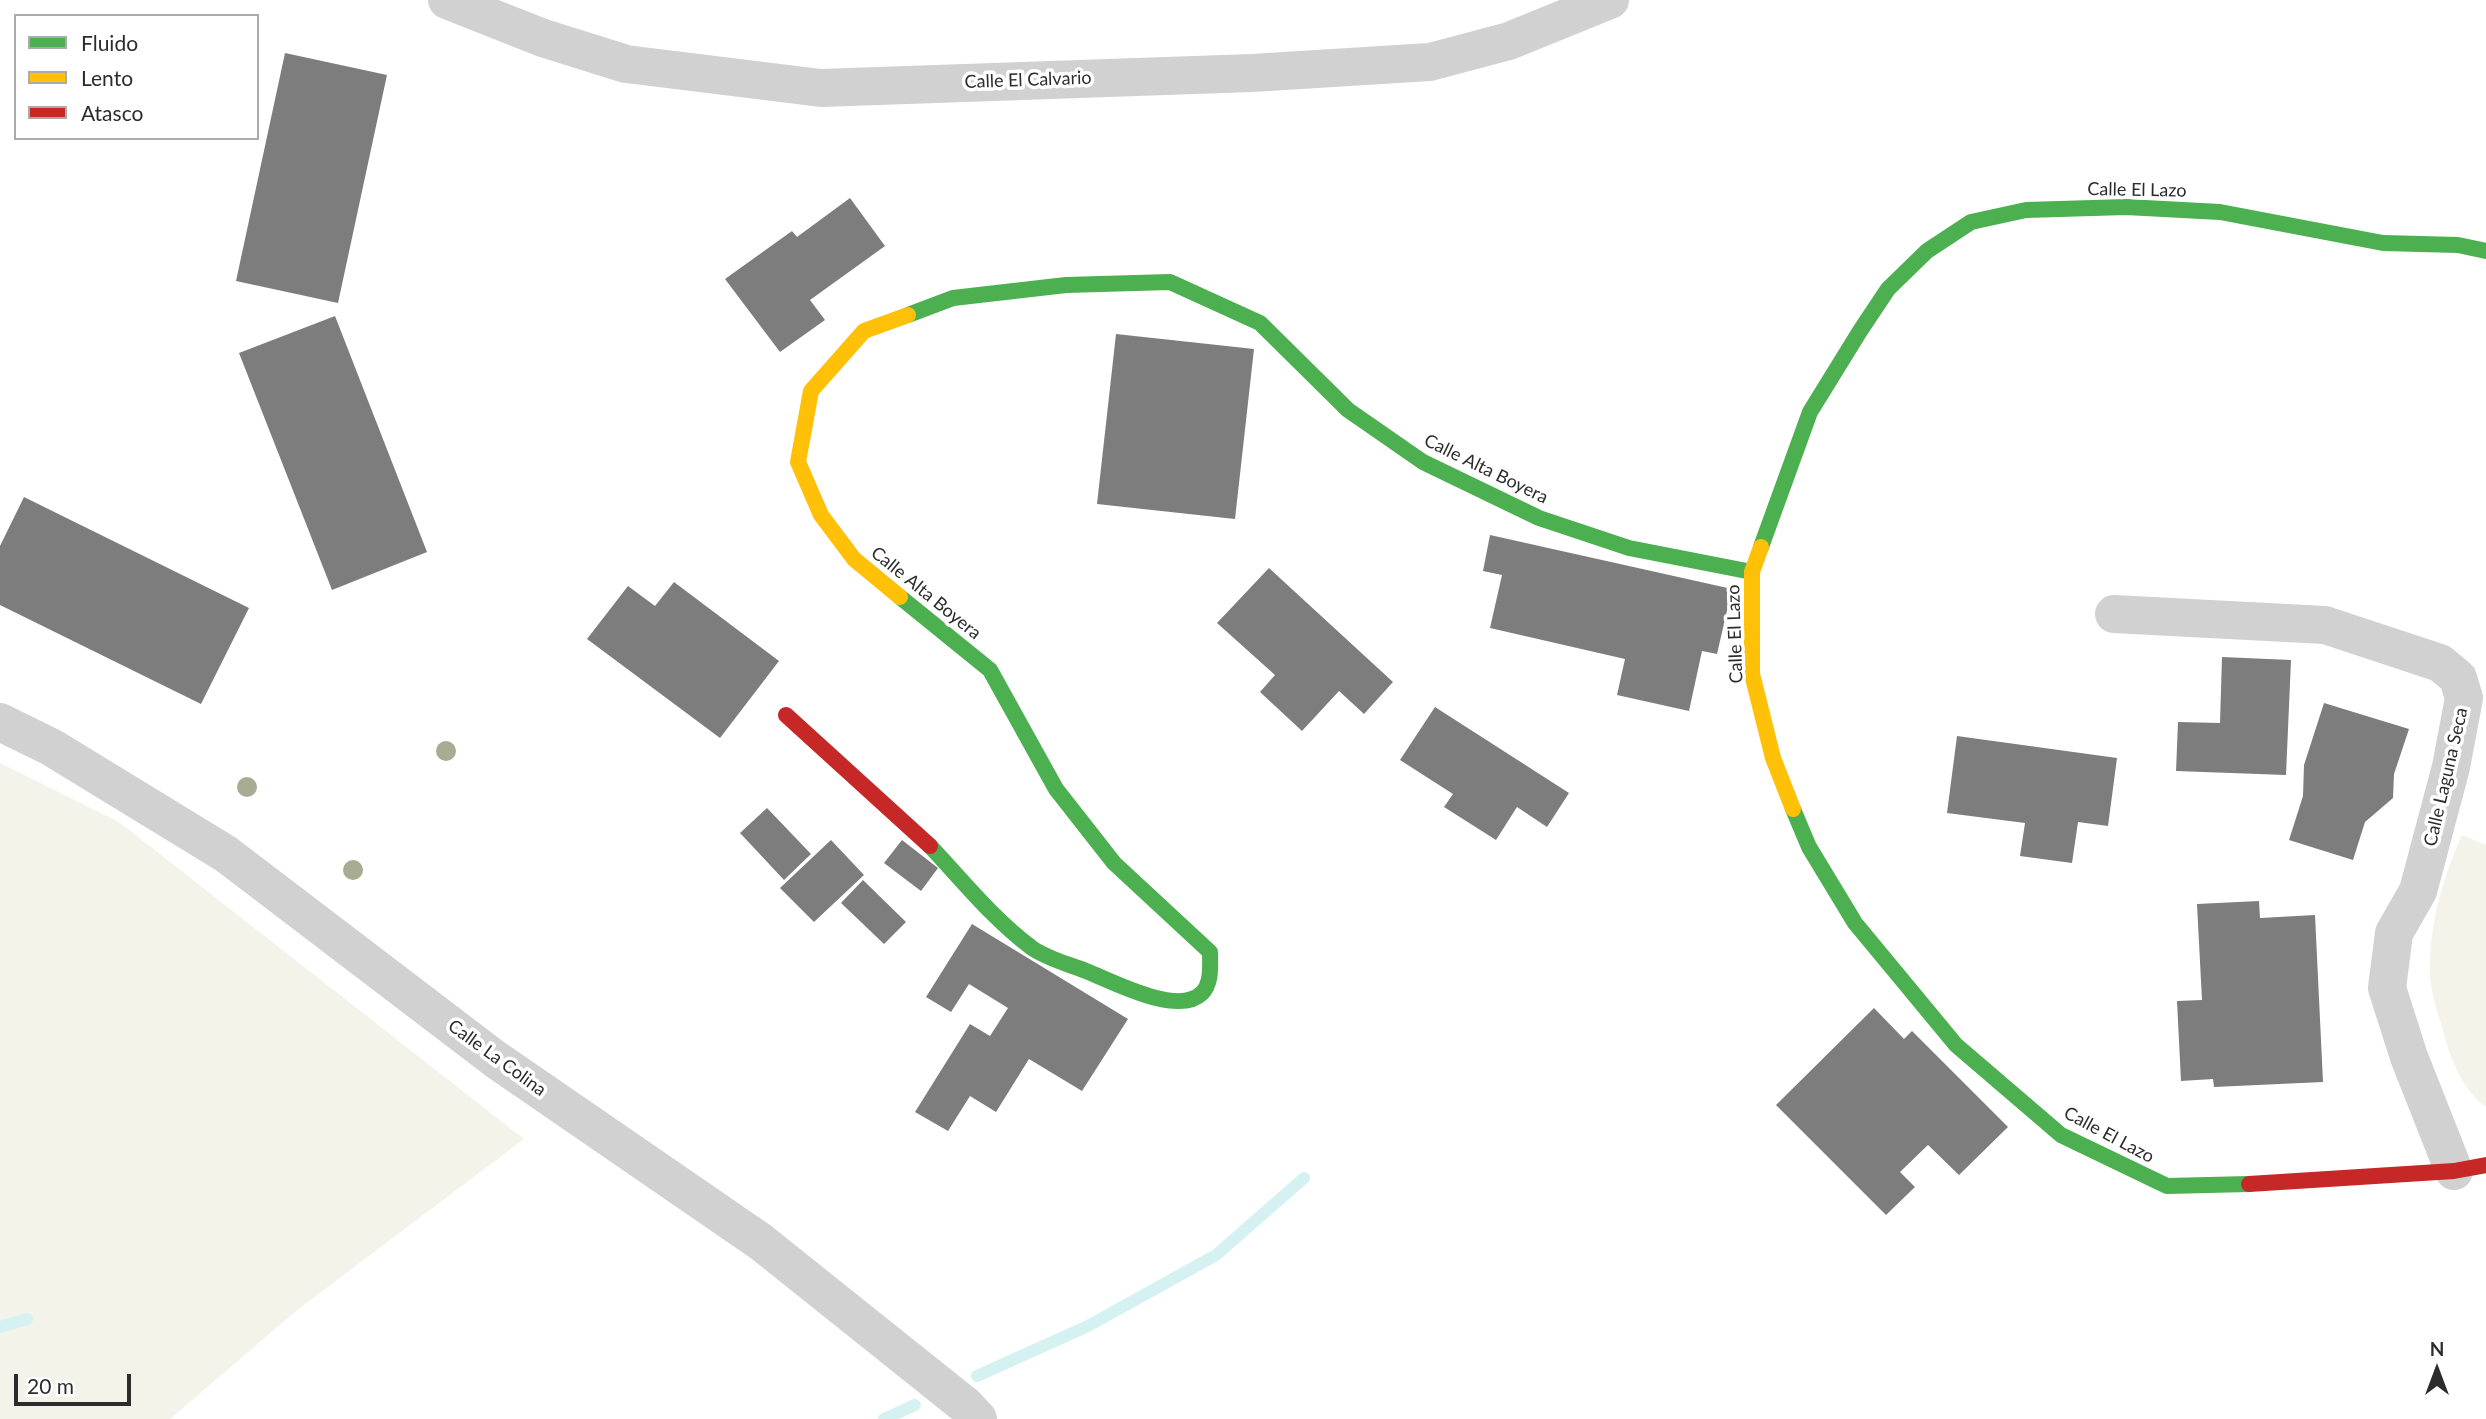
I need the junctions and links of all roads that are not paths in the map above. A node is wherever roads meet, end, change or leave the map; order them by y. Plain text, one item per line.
1 (447, 0) edge
2 (1610, 0) edge
3 (2477, 242) edge
4 (1752, 572) junction
5 (2114, 614) dead end
6 (786, 715) dead end
7 (0, 722) edge
8 (2470, 1168) edge
9 (978, 1419) edge

1 - 2 street, Calle El Calvario
3 - 4 street, Calle El Lazo
4 - 6 street, Calle Alta Boyera
4 - 8 street, Calle El Lazo
5 - 8 street, Calle Laguna Seca
7 - 9 street, Calle La Colina

